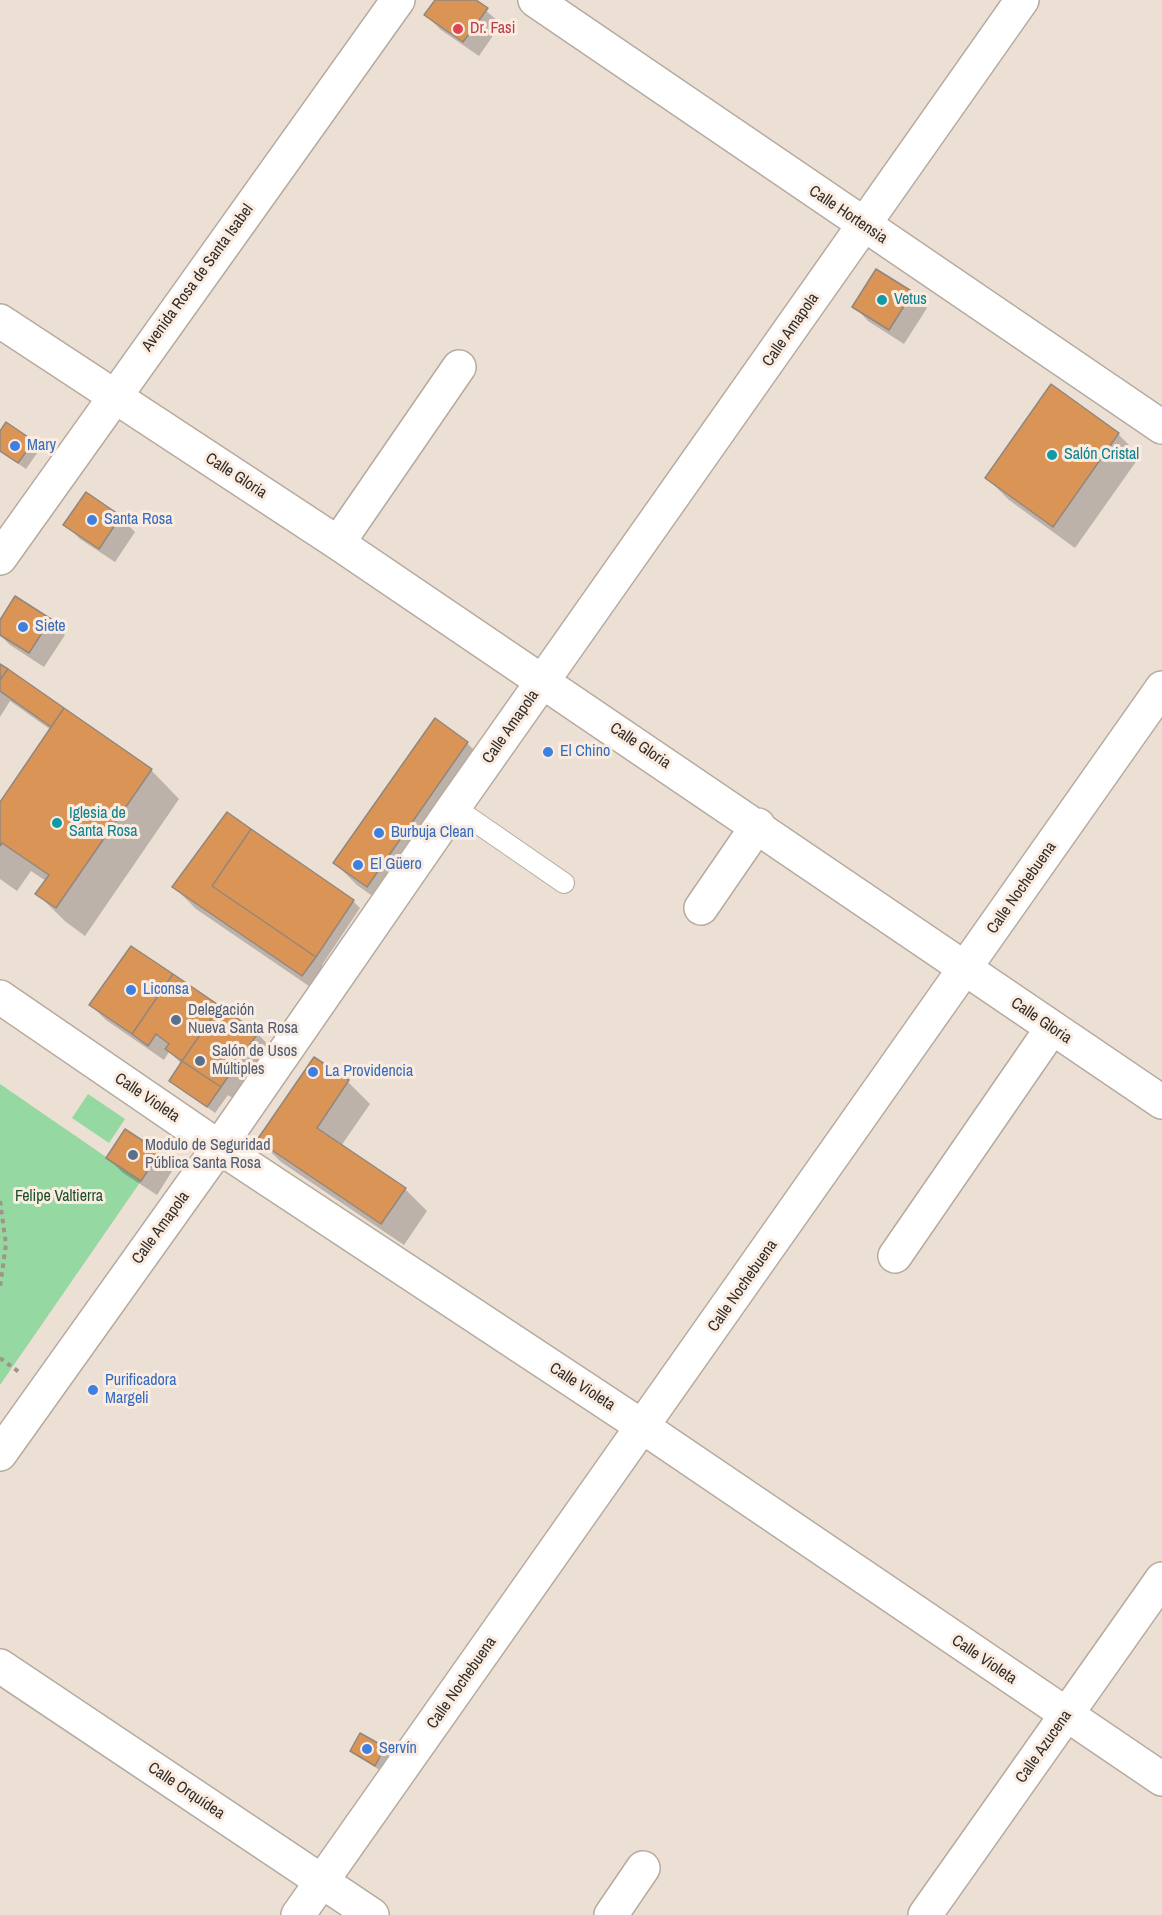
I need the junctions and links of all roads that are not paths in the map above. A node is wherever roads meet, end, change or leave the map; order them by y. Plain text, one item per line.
1 (398, 0) edge
2 (535, 0) edge
3 (1022, 0) edge
4 (864, 226) junction
5 (0, 321) edge
6 (459, 367) dead end
7 (114, 396) junction
8 (1162, 427) edge
9 (338, 543) junction
10 (0, 558) edge
11 (543, 682) junction
12 (1162, 688) edge
13 (454, 807) junction
14 (758, 825) junction
15 (564, 883) dead end
16 (701, 908) dead end
17 (965, 970) junction
18 (0, 997) edge
19 (1052, 1028) junction
20 (1162, 1102) edge
21 (219, 1147) junction
22 (895, 1256) dead end
23 (643, 1427) junction
24 (0, 1454) edge
25 (1162, 1579) edge
26 (0, 1666) edge
27 (1066, 1715) junction
28 (1162, 1779) edge
29 (643, 1868) dead end
30 (322, 1881) junction
31 (298, 1915) edge
32 (372, 1915) edge
33 (610, 1915) edge
34 (925, 1915) edge

1 - 7 street, Avenida Rosa de Santa Isabel
2 - 4 street, Calle Hortensia
3 - 4 street, Calle Amapola
4 - 8 street, Calle Hortensia
4 - 11 street, Calle Amapola
5 - 7 street, Calle Gloria
6 - 9 street
7 - 9 street, Calle Gloria
7 - 10 street, Avenida Rosa de Santa Isabel
9 - 11 street, Calle Gloria
11 - 13 street, Calle Amapola
11 - 14 street, Calle Gloria
12 - 17 street, Calle Nochebuena
13 - 15 lane
13 - 21 street, Calle Amapola
14 - 16 street
14 - 17 street, Calle Gloria
17 - 19 street, Calle Gloria
17 - 23 street, Calle Nochebuena
18 - 21 street, Calle Violeta
19 - 20 street, Calle Gloria
19 - 22 street
21 - 23 street, Calle Violeta
21 - 24 street, Calle Amapola
23 - 27 street, Calle Violeta
23 - 30 street, Calle Nochebuena
25 - 27 street, Calle Azucena
26 - 30 street, Calle Orquídea
27 - 28 street, Calle Violeta
27 - 34 street, Calle Azucena
29 - 33 street
30 - 31 street, Calle Nochebuena
30 - 32 street, Calle Orquídea

